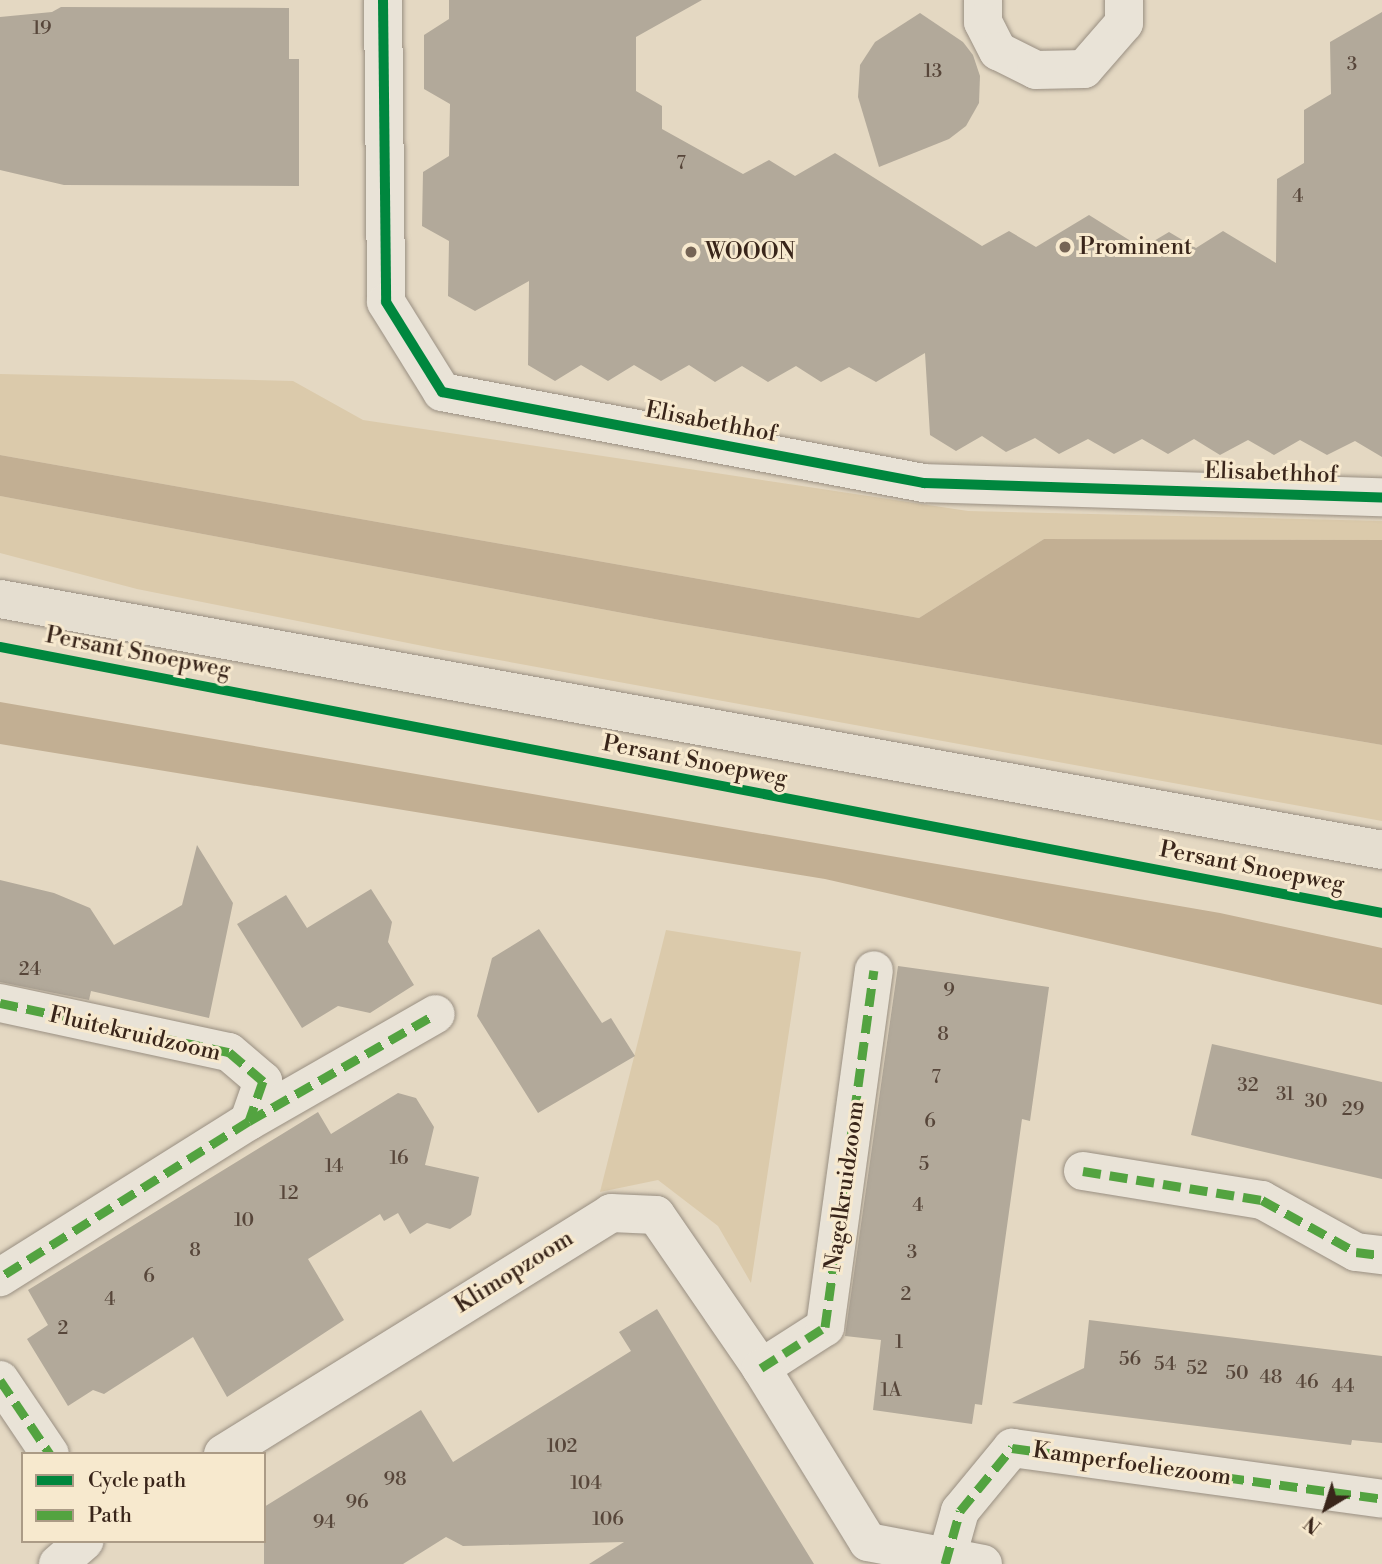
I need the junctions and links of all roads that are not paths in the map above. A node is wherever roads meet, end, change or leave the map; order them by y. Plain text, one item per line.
1 (383, 0) edge
2 (983, 0) edge
3 (1124, 0) edge
4 (1382, 497) edge
5 (0, 599) edge
6 (1382, 849) edge
7 (874, 970) dead end
8 (0, 1003) edge
9 (436, 1014) dead end
10 (249, 1121) junction
11 (1083, 1171) dead end
12 (1382, 1255) edge
13 (0, 1277) edge
14 (761, 1368) junction
15 (0, 1380) edge
16 (49, 1452) edge
17 (226, 1452) edge
18 (1382, 1499) edge
19 (82, 1543) edge
20 (958, 1563) edge
21 (58, 1564) edge

1 - 4 street, Elisabethhof
2 - 3 street
5 - 6 main road, Persant Snoepweg
7 - 14 street, Nagelkruidzoom
8 - 10 street, Fluitekruidzoom
9 - 10 street
10 - 13 street
11 - 12 street
14 - 17 street, Klimopzoom
14 - 20 street, Kamperfoeliezoom
15 - 16 street
18 - 20 street, Kamperfoeliezoom
19 - 21 street

